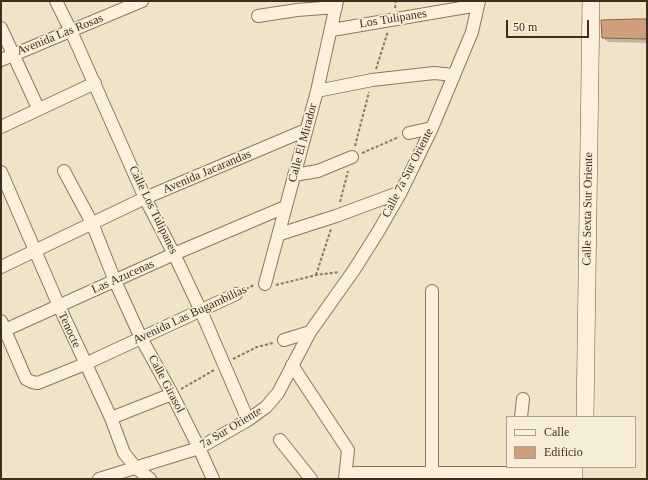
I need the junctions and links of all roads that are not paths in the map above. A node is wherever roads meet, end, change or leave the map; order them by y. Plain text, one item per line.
1 (56, 1) edge
2 (142, 1) edge
3 (580, 1) edge
4 (591, 1) edge
5 (478, 3) edge
6 (337, 4) edge
7 (258, 16) dead end
8 (1, 28) edge
9 (332, 30) junction
10 (71, 31) junction
11 (13, 54) junction
12 (1, 60) edge
13 (454, 75) junction
14 (94, 83) junction
15 (317, 90) junction
16 (38, 108) junction
17 (1, 127) edge
18 (432, 128) junction
19 (306, 130) junction
20 (409, 133) road end
21 (352, 157) road end
22 (64, 171) dead end
23 (1, 172) edge
24 (294, 175) junction
25 (4, 188) edge
26 (583, 190) junction
27 (401, 192) junction
28 (145, 198) junction
29 (286, 207) junction
30 (92, 224) junction
31 (280, 234) junction
32 (35, 251) junction
33 (174, 254) junction
34 (1, 267) edge
35 (115, 281) junction
36 (265, 284) road end
37 (432, 291) dead end
38 (236, 294) road end
39 (59, 306) junction
40 (201, 311) junction
41 (3, 326) edge
42 (310, 332) junction
43 (141, 338) junction
44 (284, 340) dead end
45 (85, 364) junction
46 (292, 365) junction
47 (172, 394) junction
48 (522, 399) dead end
49 (521, 416) edge
50 (575, 416) edge
51 (585, 416) edge
52 (111, 418) junction
53 (248, 420) junction
54 (280, 440) dead end
55 (199, 448) junction
56 (136, 468) junction
57 (516, 473) edge
58 (578, 473) edge
59 (432, 476) edge
60 (345, 478) edge
61 (100, 479) edge
62 (150, 479) edge
63 (213, 479) edge
64 (311, 479) edge

1 - 10 street, Calle Los Tulipanes
2 - 10 street, Avenida Las Rosas
3 - 26 main road, Calle Sexta Sur Oriente
4 - 26 main road, Calle Sexta Sur Oriente
5 - 9 street, Los Tulipanes
5 - 13 street, Calle 7a Sur Oriente
6 - 7 street
6 - 9 street, Calle El Mirador
8 - 11 street
9 - 15 street, Calle El Mirador
10 - 11 street, Avenida Las Rosas
10 - 14 street, Calle Los Tulipanes
11 - 12 street, Avenida Las Rosas
11 - 16 street
13 - 15 street
13 - 18 street, Calle 7a Sur Oriente
14 - 16 street
14 - 28 street, Calle Los Tulipanes
15 - 19 street, Calle El Mirador
16 - 17 street
18 - 20 street
18 - 27 street, Calle 7a Sur Oriente
19 - 24 street, Calle El Mirador
19 - 28 street, Avenida Jacarandas
21 - 24 street
22 - 30 street, Calle Girasol
23 - 25 street, Tenocte
24 - 29 street, Calle El Mirador
25 - 32 street, Tenocte
26 - 50 main road, Calle Sexta Sur Oriente
26 - 51 main road, Calle Sexta Sur Oriente
27 - 31 street
27 - 42 street, Calle 7a Sur Oriente
28 - 30 street, Avenida Jacarandas
28 - 33 street, Calle Los Tulipanes
29 - 31 street, Calle El Mirador
29 - 33 street, Las Azucenas
30 - 32 street, Avenida Jacarandas
30 - 35 street, Calle Girasol
31 - 36 street, Calle El Mirador
32 - 34 street, Avenida Jacarandas
32 - 39 street, Tenocte
33 - 35 street, Las Azucenas
33 - 40 street, Calle Los Tulipanes
35 - 39 street, Las Azucenas
35 - 43 street, Calle Girasol
37 - 59 street
38 - 40 street, Avenida Las Bugambilias
39 - 41 street, Las Azucenas
39 - 45 street, Tenocte
40 - 43 street, Avenida Las Bugambilias
40 - 53 street, Calle Los Tulipanes
41 - 45 street, Avenida Las Bugambilias
42 - 44 street
42 - 46 street, 7a Sur Oriente
43 - 45 street, Avenida Las Bugambilias
43 - 47 street, Calle Girasol
45 - 52 street, Tenocte
46 - 53 street, 7a Sur Oriente
46 - 60 street
47 - 52 street
47 - 55 street, Calle Girasol
48 - 49 street
52 - 56 street, Tenocte
53 - 55 street, 7a Sur Oriente
54 - 64 street
55 - 56 street, 7a Sur Oriente
55 - 63 street, Calle Girasol
56 - 61 street, 7a Sur Oriente
56 - 62 street, Tenocte
57 - 58 street
57 - 59 street
59 - 60 street

